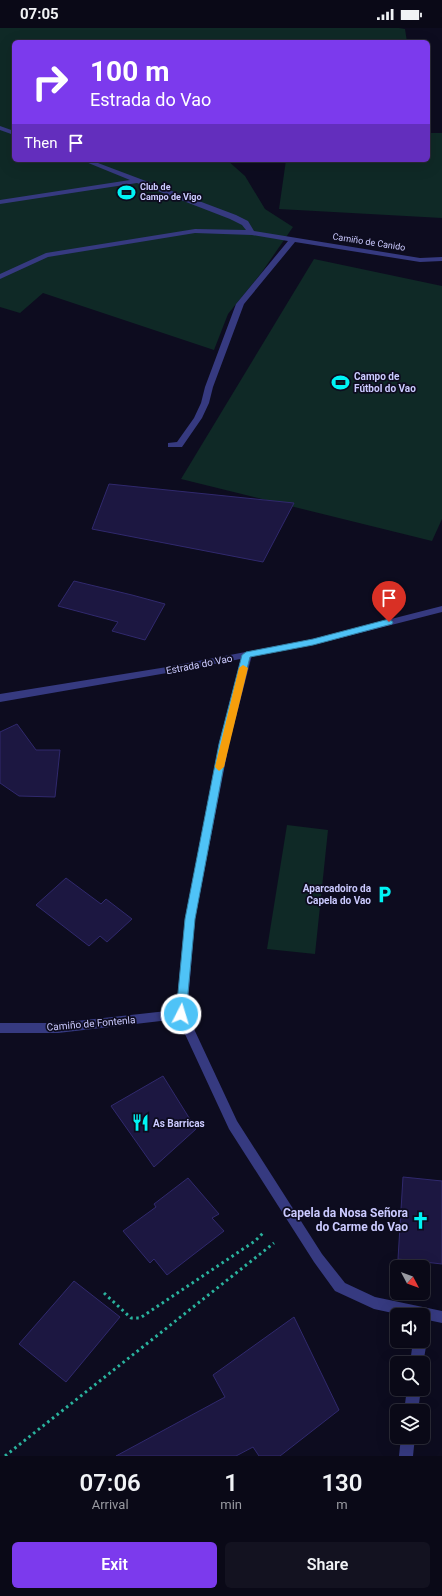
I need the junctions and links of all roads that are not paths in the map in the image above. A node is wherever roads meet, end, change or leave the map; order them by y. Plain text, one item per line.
1 (0, 128) edge
2 (12, 132) edge
3 (89, 162) edge
4 (138, 180) junction
5 (0, 202) edge
6 (252, 233) junction
7 (294, 239) junction
8 (442, 259) edge
9 (0, 277) edge
10 (171, 445) dead end
11 (442, 609) edge
12 (246, 655) junction
13 (0, 698) edge
14 (181, 1014) junction
15 (0, 1028) edge
16 (398, 1308) edge
17 (430, 1315) edge
18 (442, 1317) edge
19 (407, 1444) edge
20 (406, 1456) edge

1 - 2 street
3 - 4 street
4 - 5 street
4 - 6 street
6 - 7 street, Camiño de Canido
6 - 9 street, Camiño de Canido
7 - 8 street, Camiño de Canido
7 - 10 street
11 - 12 street, Estrada do Vao
12 - 13 street, Estrada do Vao
12 - 14 street
14 - 15 street, Camiño de Fontenla
14 - 16 street
17 - 18 street
19 - 20 street

